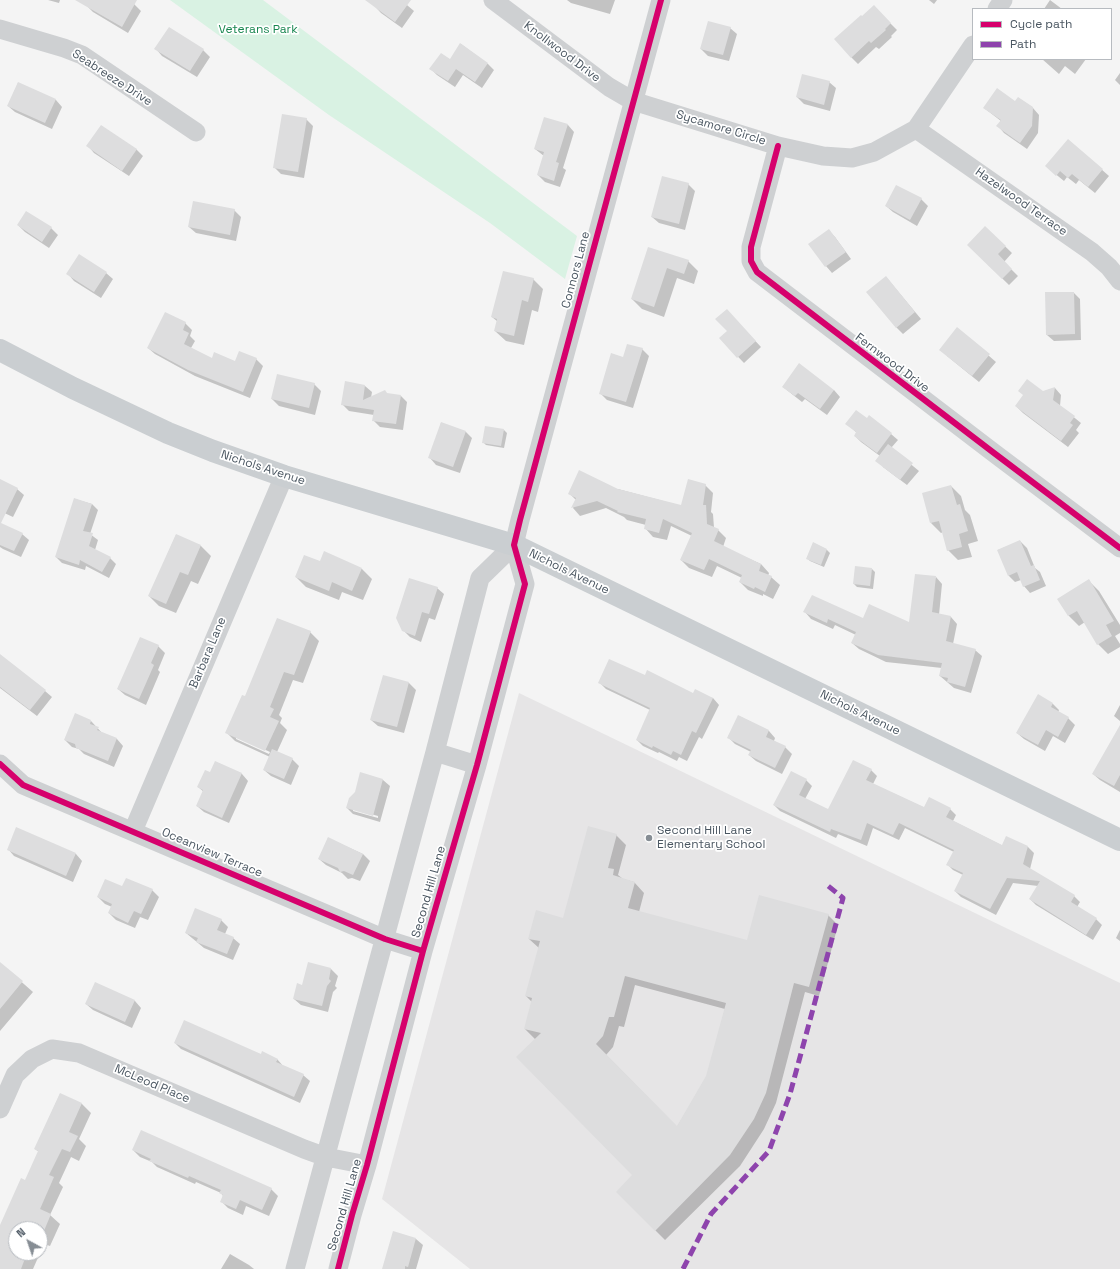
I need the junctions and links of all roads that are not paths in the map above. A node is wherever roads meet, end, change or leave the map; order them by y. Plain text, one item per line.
1 (493, 0) edge
2 (660, 0) edge
3 (0, 29) edge
4 (972, 46) edge
5 (633, 100) junction
6 (916, 129) junction
7 (196, 132) dead end
8 (778, 146) junction
9 (1120, 281) edge
10 (0, 350) edge
11 (284, 476) junction
12 (514, 545) junction
13 (1120, 548) edge
14 (435, 752) junction
15 (0, 764) edge
16 (477, 765) junction
17 (133, 831) junction
18 (1120, 840) edge
19 (385, 939) junction
20 (423, 950) junction
21 (0, 1108) edge
22 (326, 1157) junction
23 (368, 1165) junction
24 (295, 1269) edge
25 (338, 1269) edge

1 - 5 street, Knollwood Drive
2 - 5 street, Connors Lane
3 - 7 street, Seabreeze Drive
4 - 6 street, Sycamore Circle
5 - 8 street, Sycamore Circle
5 - 12 street, Connors Lane
6 - 8 street, Sycamore Circle
6 - 9 street, Hazelwood Terrace
8 - 13 street, Fernwood Drive
10 - 11 main road, Nichols Avenue
11 - 12 main road, Nichols Avenue
11 - 17 street, Barbara Lane
12 - 14 street
12 - 16 street, Second Hill Lane
12 - 18 main road, Nichols Avenue
14 - 16 street
14 - 19 street
15 - 17 street, Oceanview Terrace
16 - 20 street, Second Hill Lane
17 - 19 street, Oceanview Terrace
19 - 20 street, Oceanview Terrace
19 - 22 street
20 - 23 street, Second Hill Lane
21 - 22 street, McLeod Place
22 - 23 street, McLeod Place
22 - 24 street
23 - 25 street, Second Hill Lane

